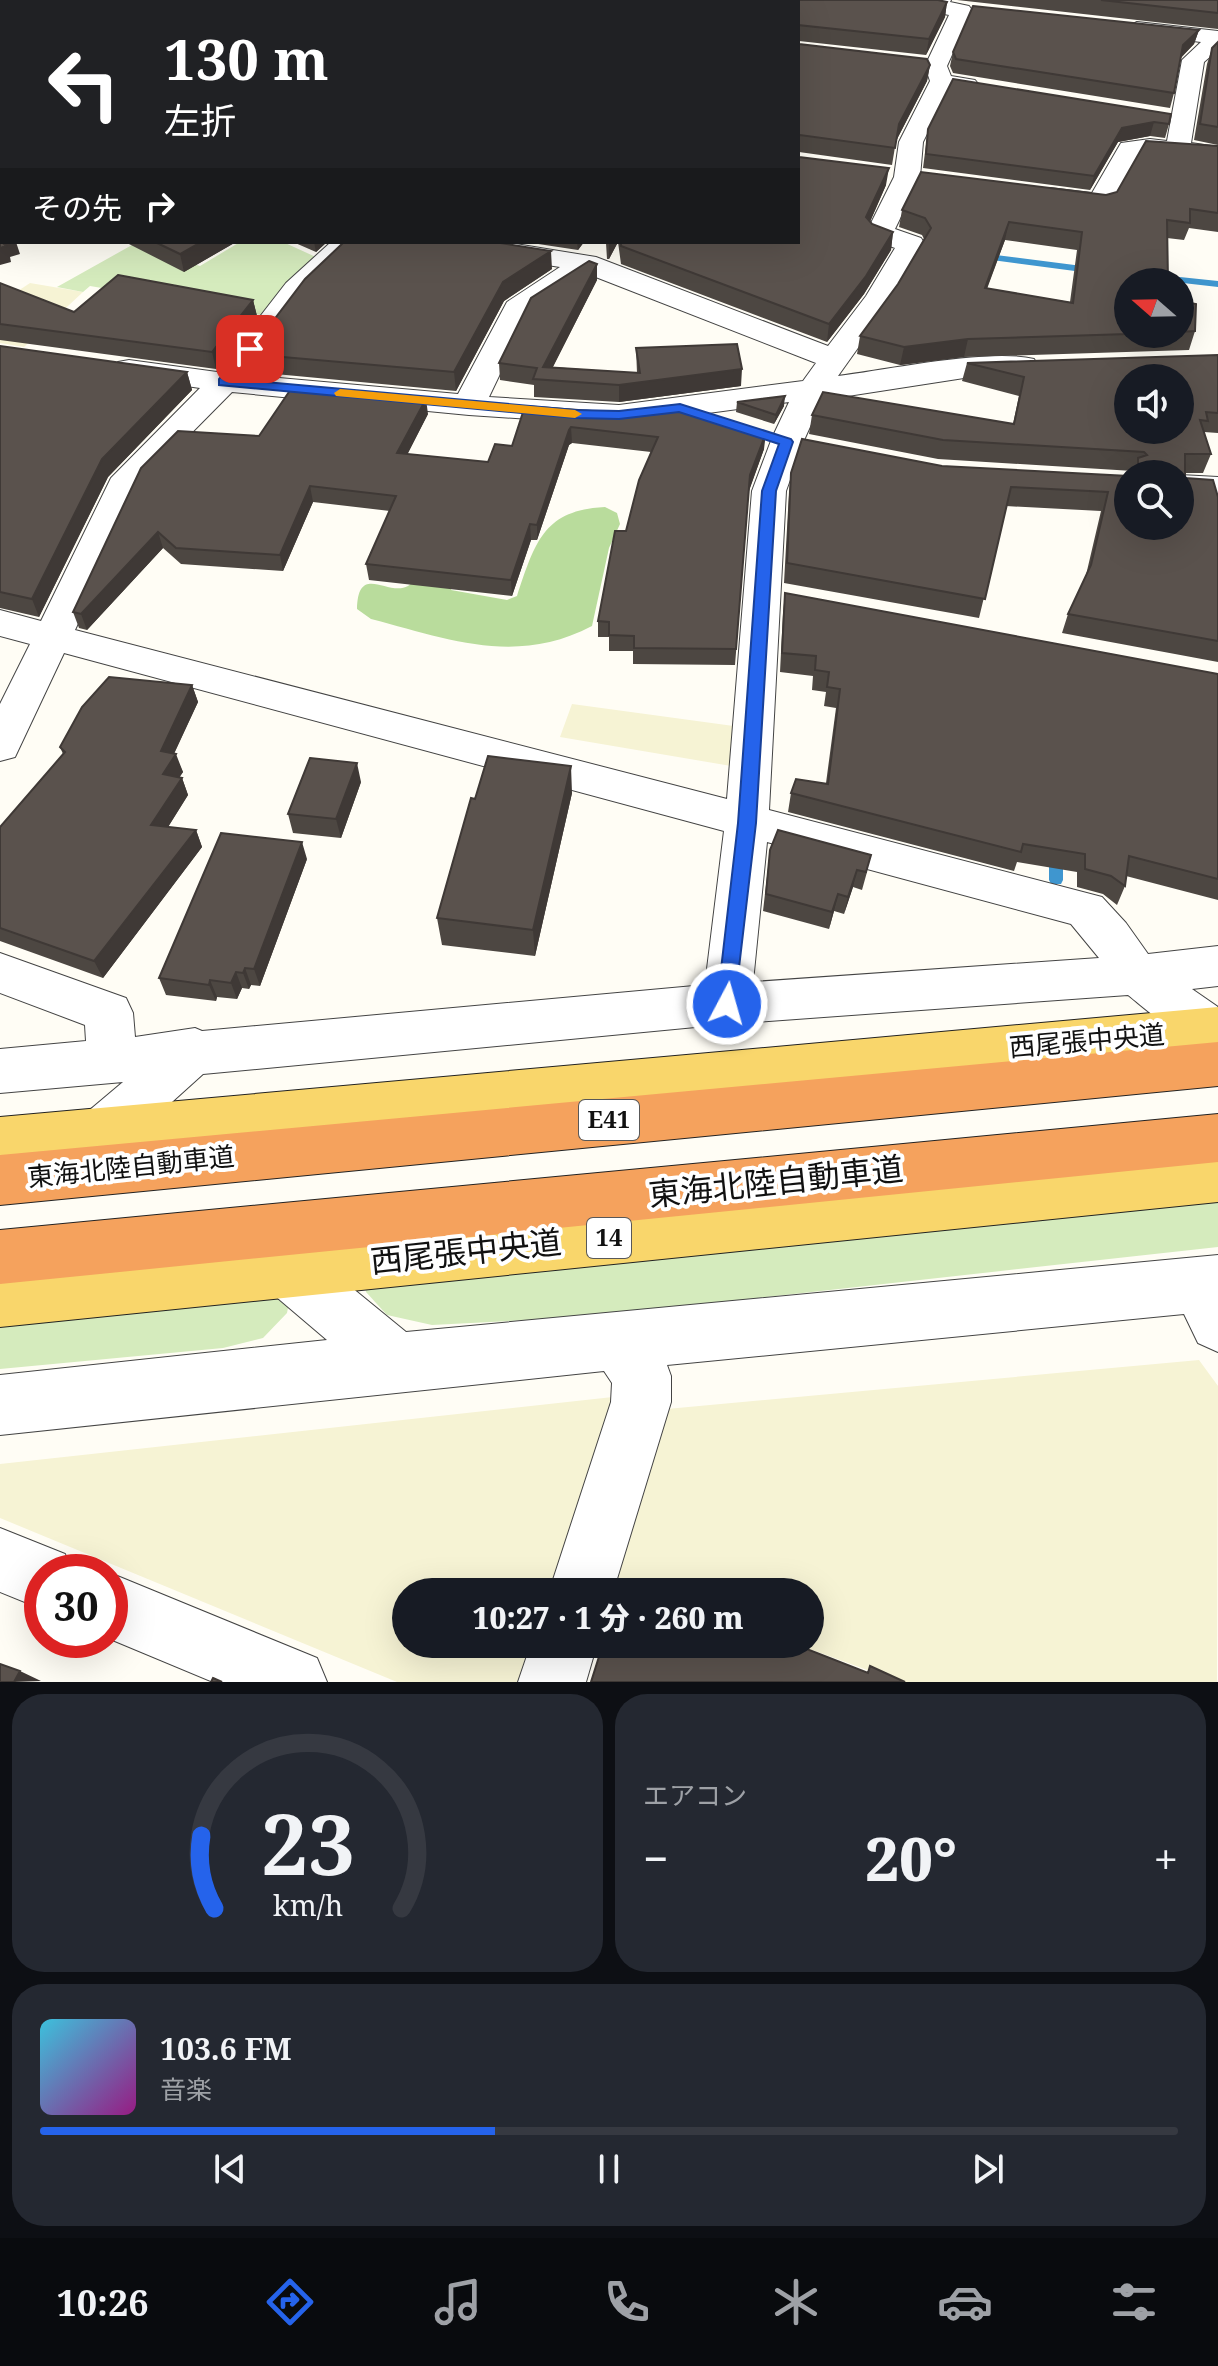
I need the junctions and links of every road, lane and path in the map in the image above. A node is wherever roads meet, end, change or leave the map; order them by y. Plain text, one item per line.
1 (952, 5) edge
2 (989, 12) edge
3 (1112, 24) edge
4 (1218, 38) edge
5 (933, 70) junction
6 (988, 88) edge
7 (1156, 116) edge
8 (1183, 119) junction
9 (1178, 149) junction
10 (1218, 154) edge
11 (1030, 193) edge
12 (345, 244) edge
13 (479, 244) edge
14 (593, 252) edge
15 (836, 360) junction
16 (1049, 364) edge
17 (104, 365) edge
18 (224, 382) junction
19 (812, 390) junction
20 (469, 405) junction
21 (680, 408) junction
22 (776, 438) junction
23 (1194, 486) edge
24 (1218, 487) edge
25 (0, 623) edge
26 (54, 637) junction
27 (0, 746) edge
28 (747, 823) junction
29 (1218, 966) edge
30 (0, 973) edge
31 (1136, 975) junction
32 (727, 1004) junction
33 (1216, 1040) edge
34 (195, 1050) junction
35 (112, 1060) junction
36 (0, 1071) edge
37 (103, 1131) junction
38 (1218, 1138) edge
39 (0, 1141) edge
40 (1218, 1177) edge
41 (0, 1180) edge
42 (0, 1257) edge
43 (287, 1270) junction
44 (1212, 1297) edge
45 (0, 1299) edge
46 (620, 1343) junction
47 (397, 1362) junction
48 (0, 1405) edge
49 (0, 1560) edge
50 (24, 1570) edge
51 (585, 1578) edge
52 (128, 1613) edge
53 (560, 1658) edge
54 (293, 1682) edge
55 (552, 1682) edge

1 - 2 street
1 - 5 street
3 - 4 street
4 - 8 street
5 - 6 street
5 - 15 street
7 - 8 street
8 - 9 street
9 - 10 street
9 - 11 street
12 - 18 street
13 - 14 street
14 - 15 street
14 - 20 street
15 - 19 street
16 - 19 street
17 - 18 street
18 - 20 street
18 - 26 street
19 - 21 street
19 - 22 street
20 - 21 street
21 - 22 street
22 - 28 street
23 - 24 street
25 - 26 street
26 - 27 street
26 - 28 street
28 - 31 street
28 - 32 street
29 - 31 street
30 - 35 street
31 - 32 street
31 - 33 street
32 - 34 street
33 - 37 main road, 西尾張中央道
33 - 41 highway, 東海北陸自動車道 / E41
34 - 35 street
34 - 37 street
35 - 36 street
37 - 39 main road, 西尾張中央道
38 - 42 highway, 東海北陸自動車道
40 - 43 main road, 西尾張中央道 / 14
43 - 45 main road, 西尾張中央道 / 14
43 - 47 street
44 - 46 street
46 - 47 street
46 - 51 street
47 - 48 street
49 - 50 street
52 - 54 street
53 - 55 street

